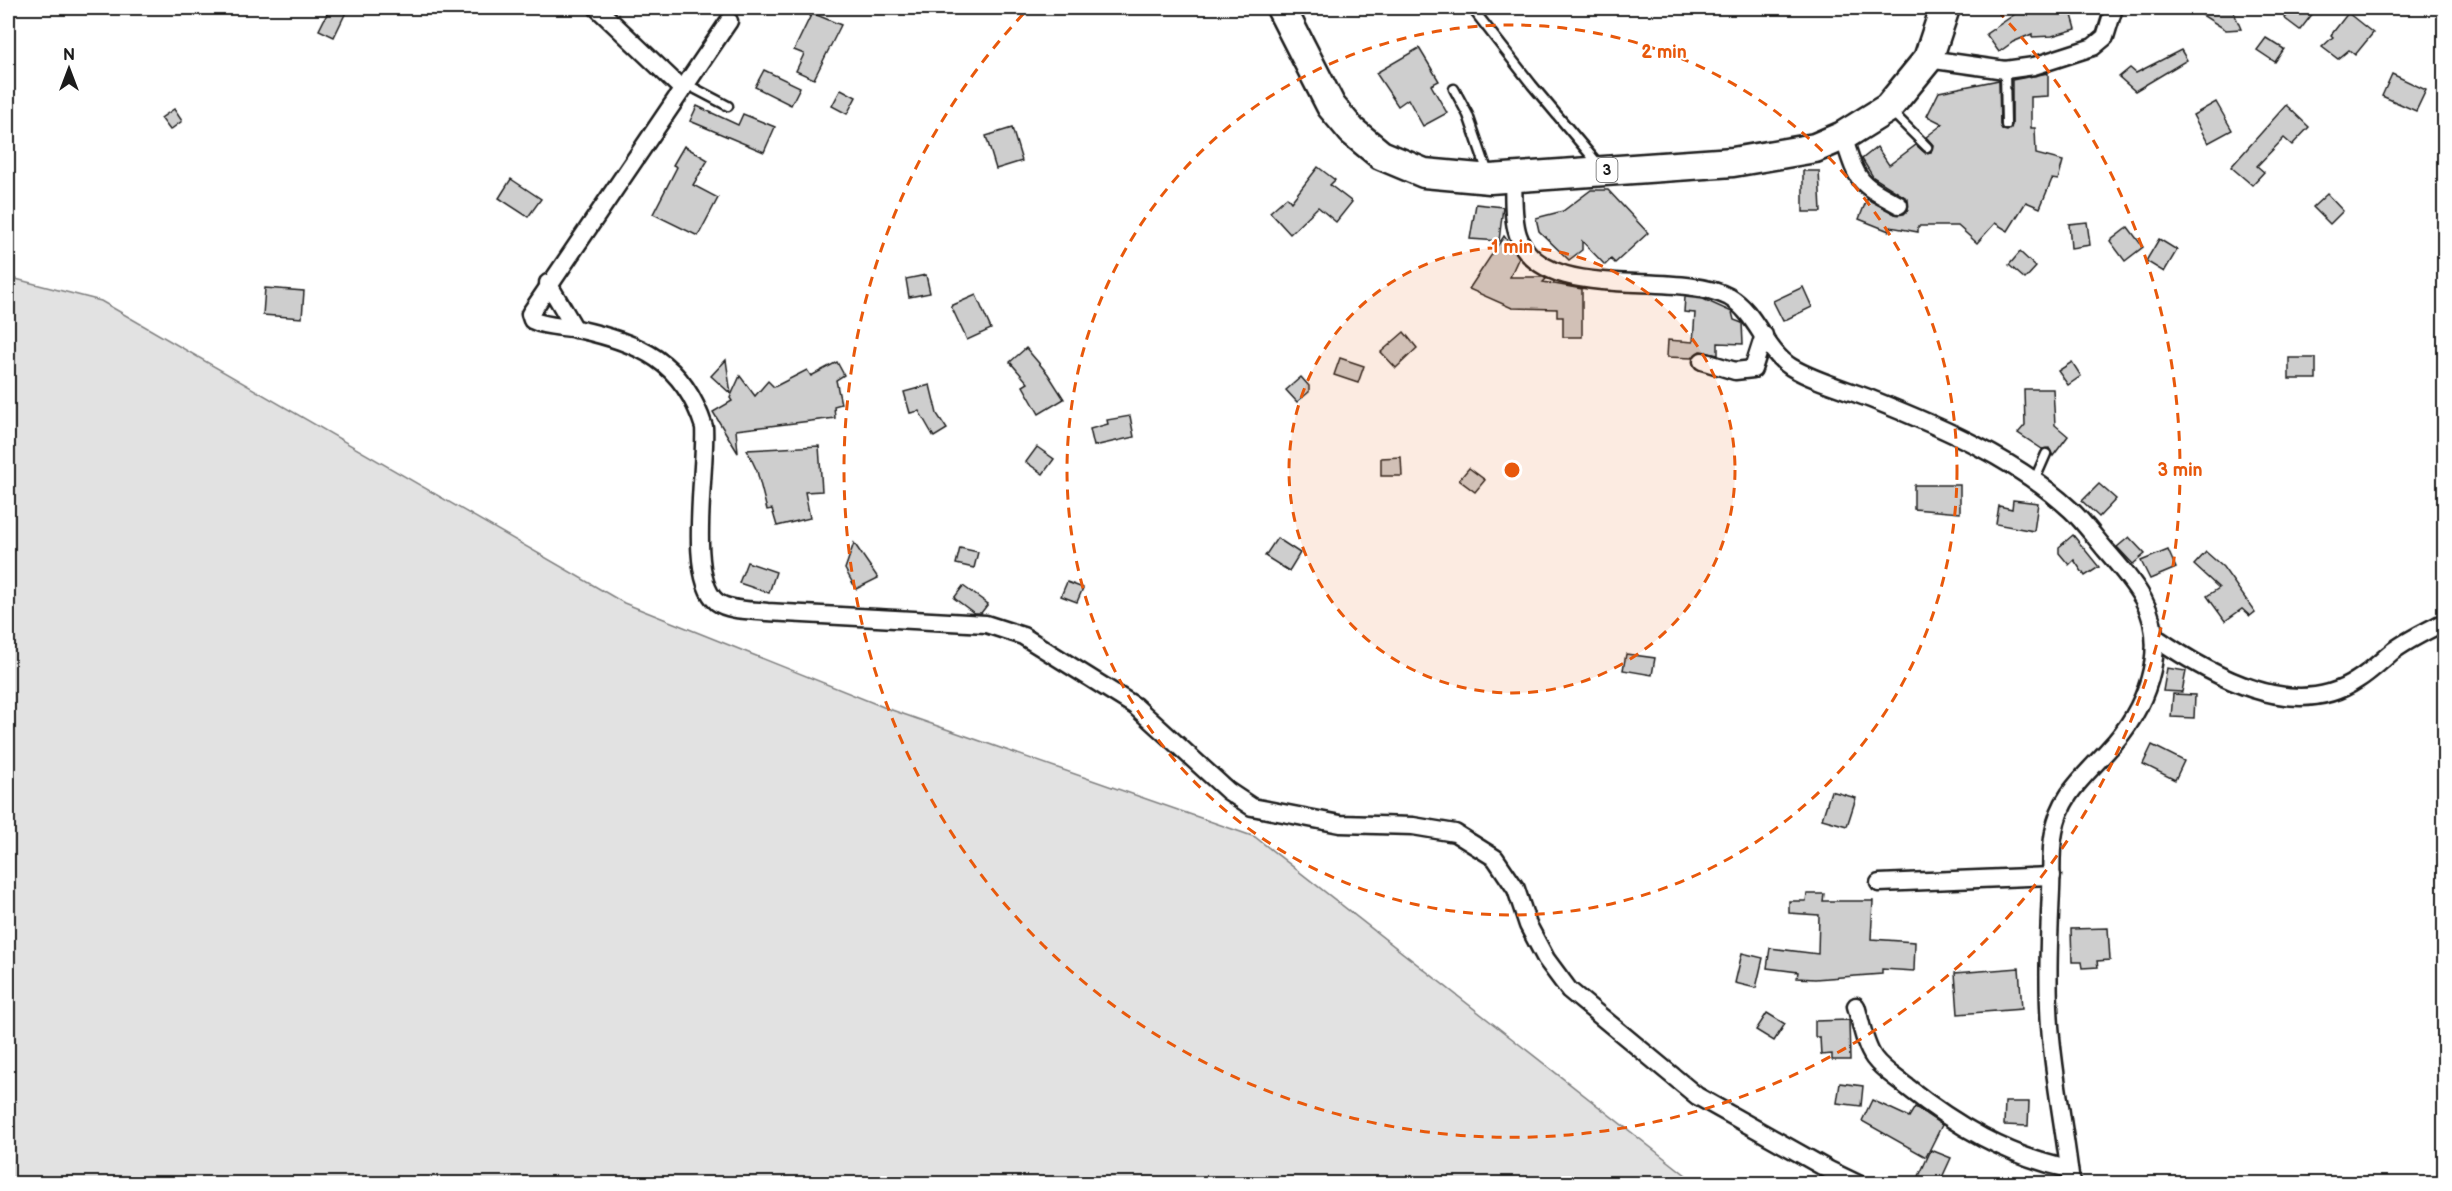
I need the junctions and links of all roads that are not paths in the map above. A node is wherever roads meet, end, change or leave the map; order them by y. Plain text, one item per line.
1 (597, 8) edge
2 (1281, 8) edge
3 (1472, 8) edge
4 (1945, 8) edge
5 (2114, 8) edge
6 (729, 21) dead end
7 (1928, 59) junction
8 (2005, 70) junction
9 (684, 86) junction
10 (1454, 89) dead end
11 (728, 106) dead end
12 (1888, 108) junction
13 (2006, 125) dead end
14 (1844, 136) junction
15 (1927, 147) dead end
16 (1603, 170) junction
17 (1501, 178) junction
18 (1899, 205) dead end
19 (548, 283) junction
20 (575, 329) junction
21 (1764, 335) junction
22 (1702, 361) dead end
23 (2046, 454) dead end
24 (2035, 479) junction
25 (2445, 622) edge
26 (2155, 637) junction
27 (2052, 876) junction
28 (1879, 883) dead end
29 (1856, 1006) dead end
30 (2070, 1176) edge
31 (1858, 1184) edge

1 - 9 street
2 - 17 highway, 3
3 - 16 lane
4 - 7 highway, 3
5 - 8 street
6 - 9 street
7 - 8 street
7 - 12 highway, 3
8 - 13 lane
9 - 11 lane
9 - 19 street
10 - 17 lane
12 - 14 highway, 3
12 - 15 lane
14 - 16 highway, 3
14 - 18 street
16 - 17 highway, 3
17 - 21 street
19 - 20 street
19 - 20 street
20 - 31 street
21 - 22 street
21 - 24 street
23 - 24 lane
24 - 26 street
25 - 26 street
26 - 27 street
27 - 28 street
27 - 30 street
29 - 30 street

